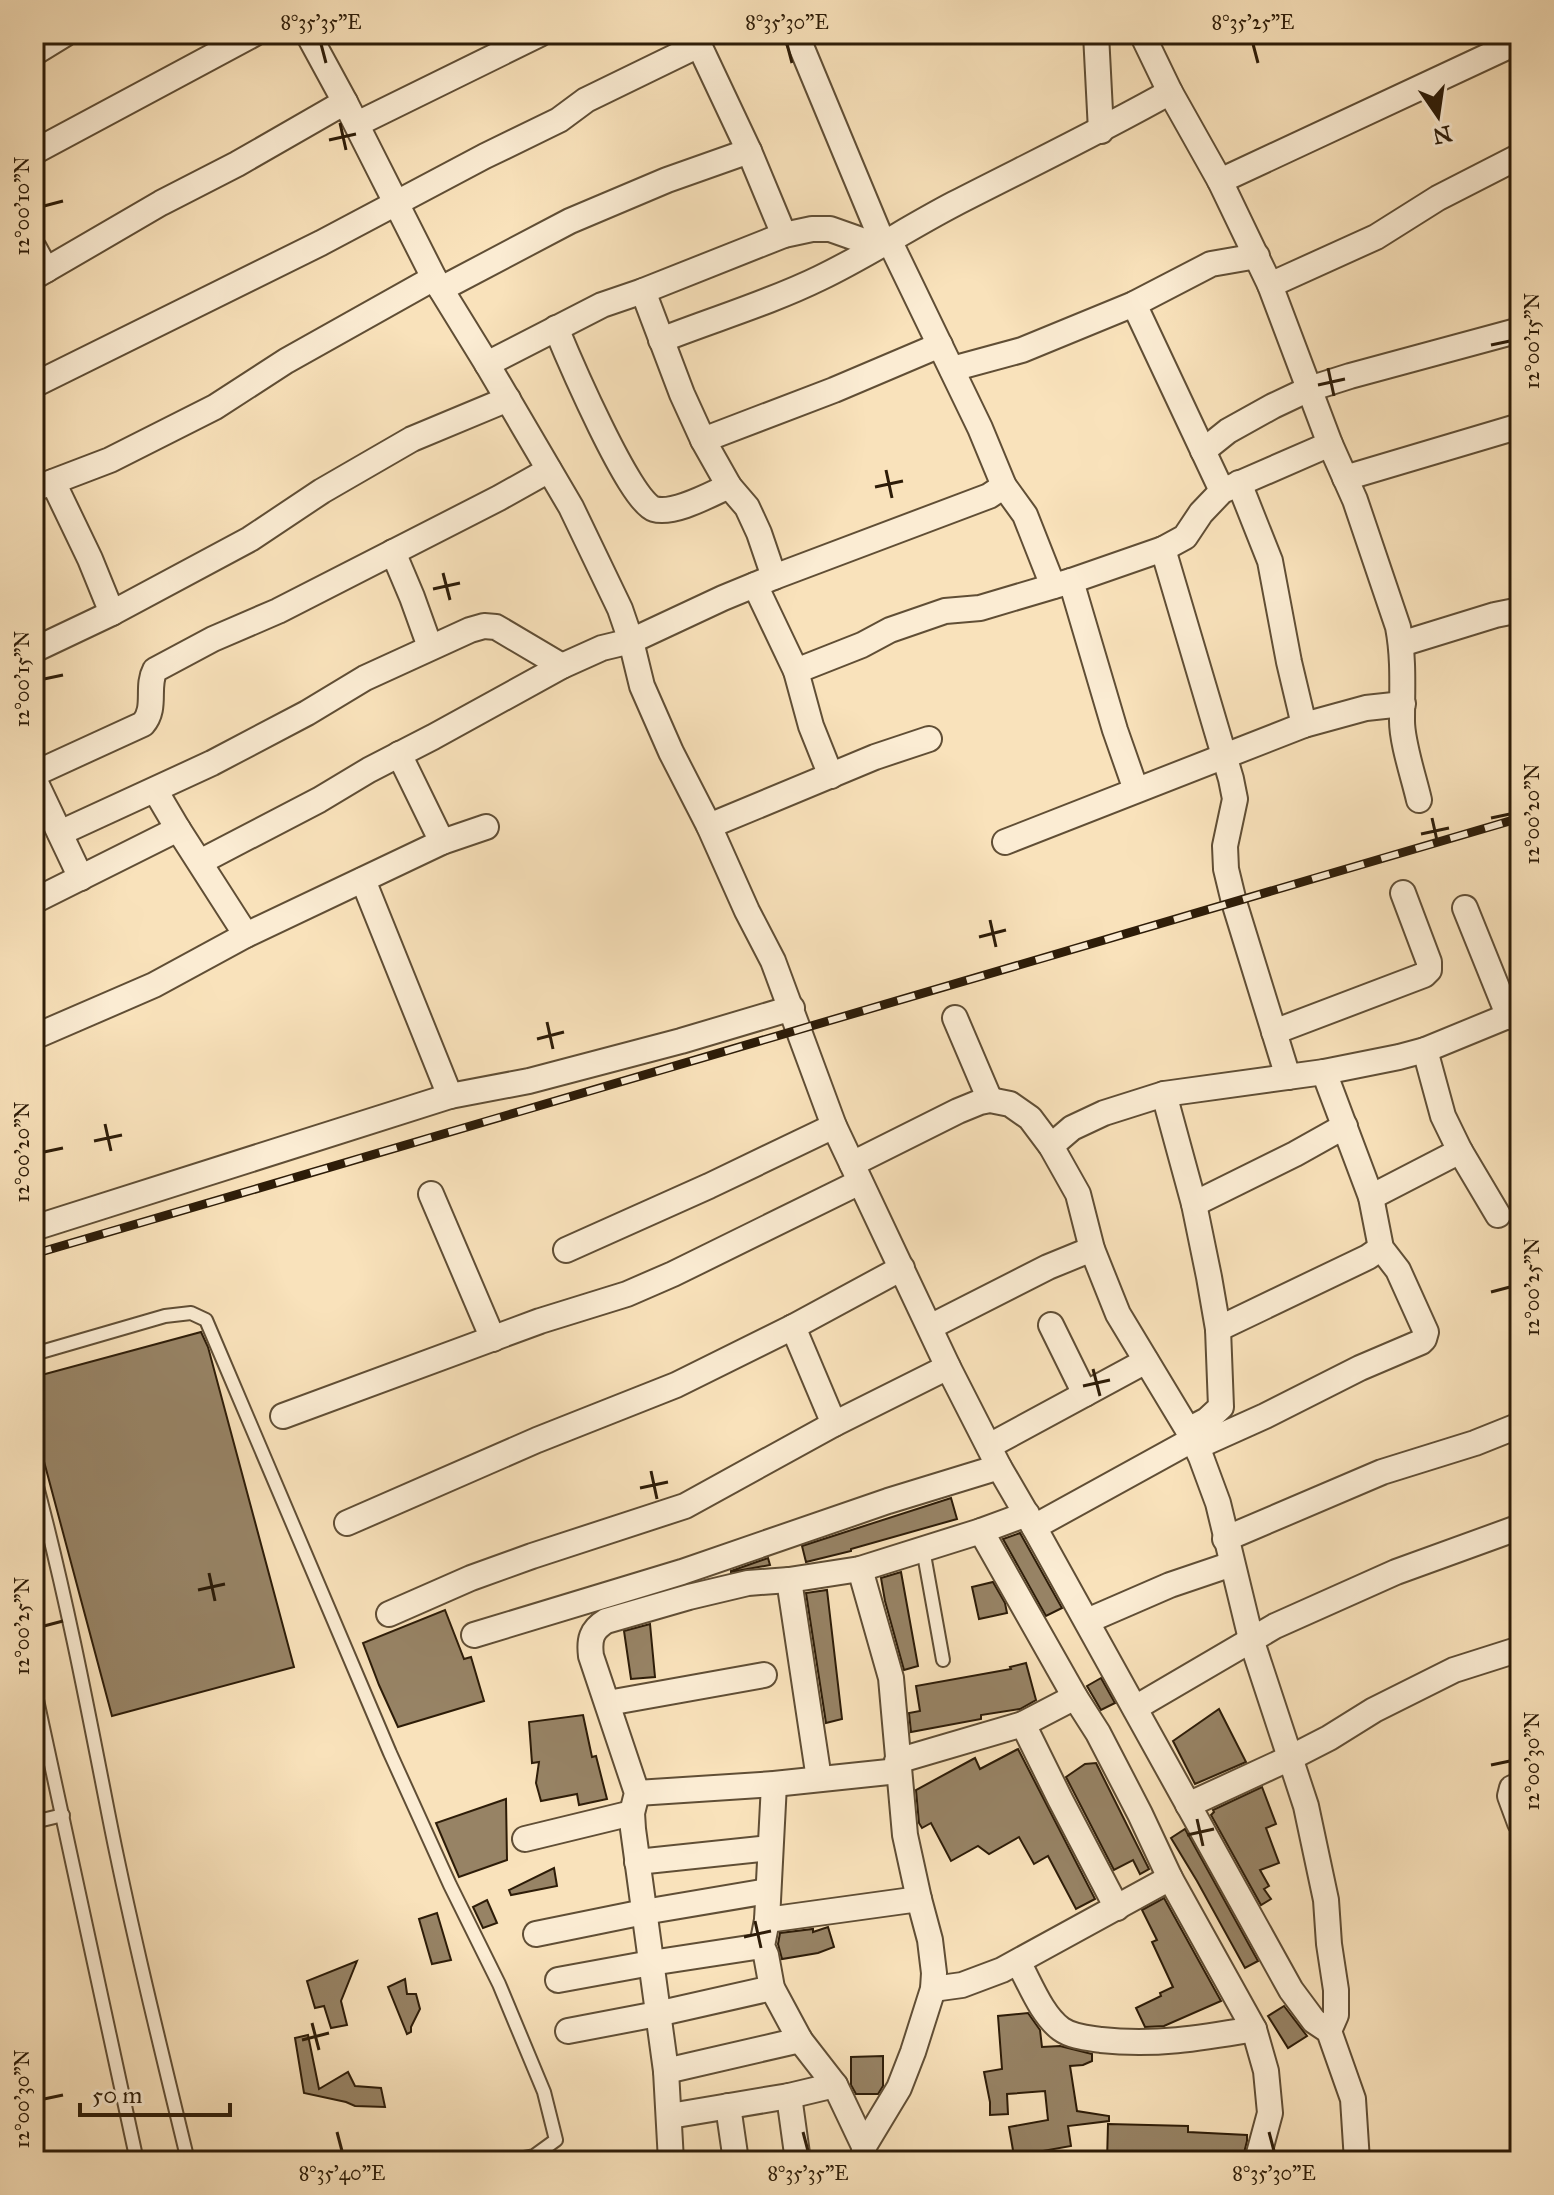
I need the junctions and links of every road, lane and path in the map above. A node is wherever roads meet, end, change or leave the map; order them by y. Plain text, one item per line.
1 (65, 34) edge
2 (254, 34) edge
3 (540, 34) edge
4 (796, 34) edge
5 (1096, 34) edge
6 (1142, 34) edge
7 (310, 35) edge
8 (512, 40) edge
9 (700, 40) edge
10 (1520, 41) edge
11 (34, 53) edge
12 (1170, 92) junction
13 (345, 102) junction
14 (357, 124) junction
15 (1101, 131) junction
16 (749, 151) junction
17 (34, 152) edge
18 (1520, 156) edge
19 (1220, 181) junction
20 (396, 204) junction
21 (784, 235) junction
22 (882, 244) junction
23 (34, 248) edge
24 (1257, 256) junction
25 (40, 274) edge
26 (437, 284) junction
27 (1270, 285) junction
28 (643, 291) junction
29 (1134, 304) junction
30 (556, 328) junction
31 (1520, 330) edge
32 (661, 340) junction
33 (940, 345) junction
34 (487, 364) junction
35 (952, 369) junction
36 (34, 385) edge
37 (1309, 389) junction
38 (508, 399) junction
39 (1520, 426) edge
40 (703, 440) junction
41 (1330, 444) junction
42 (1203, 451) junction
43 (549, 470) junction
44 (1345, 478) junction
45 (43, 486) edge
46 (729, 486) junction
47 (1004, 486) junction
48 (1230, 487) junction
49 (1163, 549) junction
50 (393, 552) junction
51 (765, 581) junction
52 (1062, 584) junction
53 (1520, 610) edge
54 (112, 613) junction
55 (631, 641) junction
56 (1401, 644) junction
57 (430, 647) junction
58 (34, 650) edge
59 (562, 666) junction
60 (796, 671) junction
61 (1403, 704) junction
62 (1304, 725) junction
63 (929, 739) dead end
64 (399, 754) junction
65 (1224, 755) junction
66 (34, 776) edge
67 (831, 776) junction
68 (155, 790) junction
69 (1136, 790) junction
70 (1419, 800) dead end
71 (709, 826) junction
72 (486, 827) dead end
73 (178, 829) junction
74 (60, 833) junction
75 (442, 842) junction
76 (1005, 842) dead end
77 (200, 862) junction
78 (81, 878) junction
79 (363, 880) junction
80 (1403, 893) dead end
81 (34, 901) edge
82 (1465, 908) dead end
83 (246, 935) junction
84 (792, 1008) junction
85 (1515, 1014) edge
86 (955, 1018) dead end
87 (1274, 1032) junction
88 (34, 1037) edge
89 (1425, 1050) junction
90 (1324, 1072) junction
91 (1288, 1077) junction
92 (1164, 1094) junction
93 (450, 1096) junction
94 (990, 1100) junction
95 (834, 1126) junction
96 (1345, 1126) junction
97 (1051, 1146) junction
98 (1460, 1151) junction
99 (856, 1173) junction
100 (431, 1194) dead end
101 (1371, 1197) junction
102 (1194, 1204) junction
103 (1498, 1215) dead end
104 (34, 1228) edge
105 (1381, 1248) junction
106 (1092, 1249) junction
107 (566, 1250) dead end
108 (902, 1268) junction
109 (1051, 1325) dead end
110 (793, 1327) junction
111 (930, 1327) junction
112 (1218, 1329) junction
113 (493, 1339) junction
114 (34, 1354) edge
115 (1146, 1361) junction
116 (948, 1367) junction
117 (1085, 1394) junction
118 (283, 1416) dead end
119 (834, 1424) junction
120 (1520, 1425) edge
121 (1192, 1439) junction
122 (994, 1457) junction
123 (34, 1475) edge
124 (1030, 1520) junction
125 (347, 1523) dead end
126 (1520, 1527) edge
127 (981, 1531) junction
128 (1225, 1539) junction
129 (923, 1549) junction
130 (1232, 1564) junction
131 (860, 1569) junction
132 (789, 1580) junction
133 (389, 1614) dead end
134 (1087, 1621) junction
135 (474, 1635) dead end
136 (1251, 1639) junction
137 (1520, 1649) edge
138 (943, 1660) dead end
139 (764, 1675) dead end
140 (34, 1686) edge
141 (1075, 1697) junction
142 (608, 1703) junction
143 (1135, 1708) junction
144 (1023, 1724) junction
145 (1290, 1758) junction
146 (898, 1766) junction
147 (819, 1779) junction
148 (774, 1784) junction
149 (1520, 1785) edge
150 (634, 1803) junction
151 (1188, 1805) junction
152 (63, 1815) junction
153 (34, 1822) edge
154 (1520, 1823) edge
155 (525, 1839) dead end
156 (770, 1848) junction
157 (637, 1862) junction
158 (1170, 1878) junction
159 (768, 1891) junction
160 (919, 1899) junction
161 (1117, 1908) junction
162 (644, 1912) junction
163 (767, 1920) junction
164 (536, 1934) dead end
165 (762, 1946) junction
166 (1018, 1962) junction
167 (651, 1963) junction
168 (558, 1980) dead end
169 (772, 1988) junction
170 (933, 1989) junction
171 (657, 2014) junction
172 (1254, 2029) junction
173 (568, 2031) dead end
174 (1329, 2031) junction
175 (800, 2040) junction
176 (666, 2071) junction
177 (835, 2085) junction
178 (789, 2096) junction
179 (728, 2106) junction
180 (670, 2116) junction
181 (864, 2153) edge
182 (137, 2161) edge
183 (188, 2161) edge
184 (507, 2161) edge
185 (671, 2161) edge
186 (736, 2161) edge
187 (798, 2161) edge
188 (1257, 2161) edge
189 (1357, 2161) edge

1 - 11 street
2 - 17 street
3 - 8 street
4 - 22 street
5 - 15 street
6 - 12 street
7 - 13 street
8 - 14 street
9 - 16 street
9 - 20 street
10 - 19 street
12 - 15 street
12 - 19 street
13 - 14 street
13 - 25 street
14 - 20 street
15 - 22 street
16 - 21 street
16 - 26 street
18 - 27 street
19 - 24 street
20 - 26 street
20 - 36 street
21 - 22 street
21 - 28 street
22 - 32 street
22 - 33 street
23 - 25 street
24 - 27 street
24 - 29 street
26 - 34 street
26 - 45 street
27 - 37 street
28 - 30 street
28 - 32 street
29 - 35 street
29 - 42 street
30 - 34 street
30 - 46 street
31 - 37 street
32 - 40 street
33 - 35 street
33 - 40 street
34 - 38 street
35 - 47 street
37 - 41 street
37 - 42 street
38 - 43 street
38 - 54 street
39 - 44 street
40 - 46 street
41 - 44 street
41 - 48 street
42 - 48 street
43 - 50 street
43 - 55 street
44 - 56 street
45 - 54 street
46 - 51 street
47 - 51 street
47 - 52 street
48 - 49 street
48 - 62 street
49 - 52 street
49 - 65 street
50 - 57 street
50 - 66 street
51 - 55 street
51 - 60 street
52 - 60 street
52 - 69 street
53 - 56 street
54 - 58 street
55 - 59 street
55 - 71 street
56 - 61 street
57 - 59 street
57 - 68 street
59 - 64 street
60 - 67 street
61 - 62 street
61 - 70 street
62 - 65 street
63 - 67 street
64 - 75 street
64 - 77 street
65 - 69 street
65 - 87 street
66 - 74 street
67 - 71 street
68 - 73 street
68 - 74 street
69 - 76 street
71 - 84 street
72 - 75 street
73 - 77 street
73 - 78 street
74 - 78 street
75 - 79 street
77 - 83 street
78 - 81 street
79 - 83 street
79 - 93 street
80 - 87 street
82 - 85 street
83 - 88 street
84 - 93 street
84 - 95 street
85 - 89 street
86 - 94 street
87 - 91 street
89 - 90 street
89 - 98 street
90 - 91 street
90 - 96 street
91 - 92 street
92 - 97 street
92 - 102 street
93 - 104 street
94 - 97 street
94 - 99 street
95 - 99 street
95 - 107 street
96 - 101 street
96 - 102 street
97 - 106 street
98 - 101 street
98 - 103 street
99 - 108 street
99 - 113 street
100 - 113 street
101 - 105 street
102 - 112 street
105 - 112 street
105 - 121 street
106 - 111 street
106 - 115 street
108 - 110 street
108 - 111 street
109 - 117 street
110 - 119 street
110 - 125 street
111 - 116 street
112 - 121 street
113 - 118 street
114 - 184 lane
115 - 117 street
115 - 121 street
116 - 119 street
116 - 122 street
117 - 122 street
119 - 133 street
120 - 128 street
121 - 124 street
121 - 128 street
122 - 124 street
122 - 135 street
123 - 183 lane
124 - 127 street
124 - 134 street
126 - 136 street
127 - 129 street
127 - 141 street
128 - 130 street
129 - 131 street
129 - 138 lane
130 - 134 street
130 - 136 street
131 - 132 street
131 - 146 street
132 - 142 street
132 - 147 street
134 - 143 street
136 - 143 street
136 - 145 street
137 - 145 street
139 - 142 street
140 - 152 lane
141 - 144 street
141 - 158 street
142 - 150 street
143 - 151 street
144 - 146 street
144 - 161 street
145 - 151 street
145 - 174 street
146 - 147 street
146 - 160 street
147 - 148 street
148 - 150 street
148 - 156 street
149 - 154 street
150 - 155 street
150 - 157 street
151 - 174 street
152 - 153 lane
152 - 182 lane
156 - 157 street
156 - 159 street
157 - 162 street
158 - 161 street
158 - 172 street
159 - 162 street
159 - 163 street
160 - 163 street
160 - 170 street
161 - 166 street
162 - 164 street
162 - 167 street
163 - 165 street
165 - 167 street
165 - 169 street
166 - 170 street
166 - 172 street
167 - 168 street
167 - 171 street
169 - 171 street
169 - 175 street
170 - 181 street
171 - 173 street
171 - 176 street
172 - 188 street
174 - 189 street
175 - 176 street
175 - 177 street
176 - 180 street
177 - 178 street
177 - 181 street
178 - 179 street
178 - 187 street
179 - 180 street
179 - 186 street
180 - 185 street

